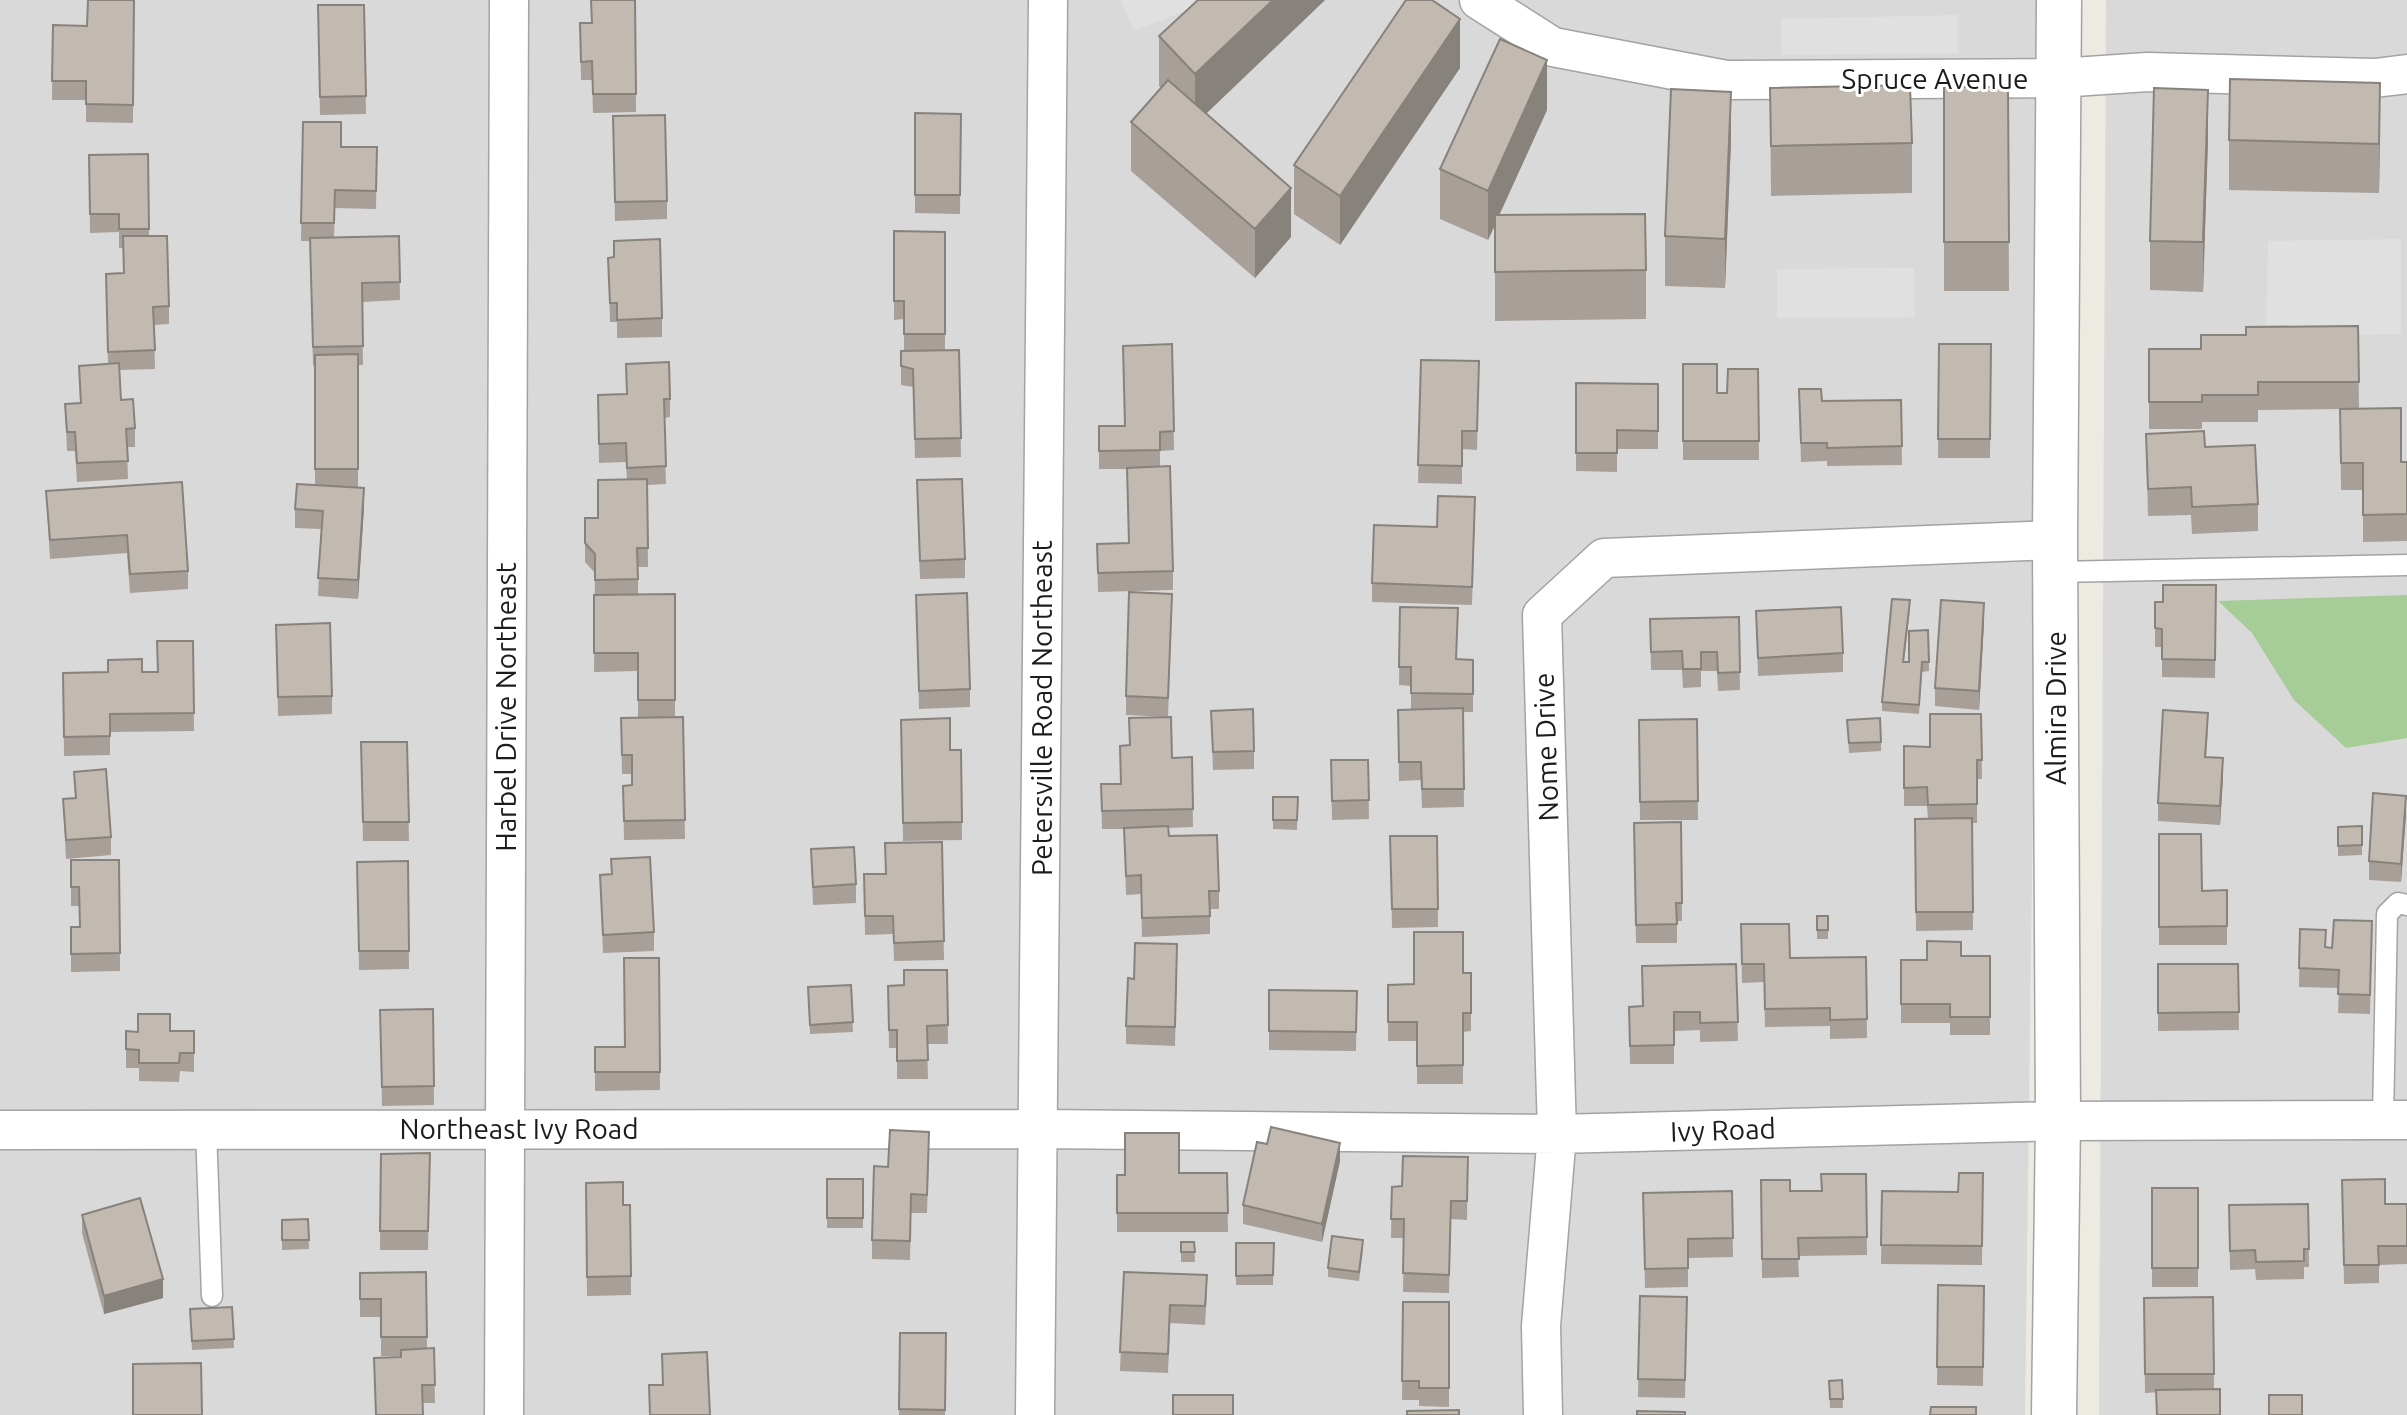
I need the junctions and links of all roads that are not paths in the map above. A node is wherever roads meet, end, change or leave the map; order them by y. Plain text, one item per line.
1 (509, 0) edge
2 (1048, 0) edge
3 (1479, 0) edge
4 (2059, 0) edge
5 (2407, 74) edge
6 (2059, 78) junction
7 (2056, 556) junction
8 (2407, 565) edge
9 (2407, 905) edge
10 (2395, 1120) edge
11 (2058, 1121) junction
12 (206, 1129) junction
13 (504, 1129) junction
14 (1039, 1129) junction
15 (0, 1130) edge
16 (1557, 1134) junction
17 (212, 1296) dead end
18 (504, 1415) edge
19 (1035, 1415) edge
20 (1543, 1415) edge
21 (2054, 1415) edge

1 - 13 street, Harbel Drive Northeast
2 - 14 street, Petersville Road Northeast
3 - 6 street, Spruce Avenue
4 - 6 street, Almira Drive
5 - 6 street, Spruce Avenue
6 - 7 street, Almira Drive
7 - 8 lane
7 - 11 street, Almira Drive
7 - 16 street, Nome Drive
9 - 10 lane
10 - 11 street, Ivy Road
11 - 16 street, Ivy Road
11 - 21 street, Almira Drive
12 - 13 street, Northeast Ivy Road
12 - 15 street, Northeast Ivy Road
12 - 17 lane
13 - 14 street, Northeast Ivy Road
13 - 18 street, Harbel Drive Northeast
14 - 16 street, Ivy Road
14 - 19 street, Petersville Road Northeast
16 - 20 street, Nome Drive

